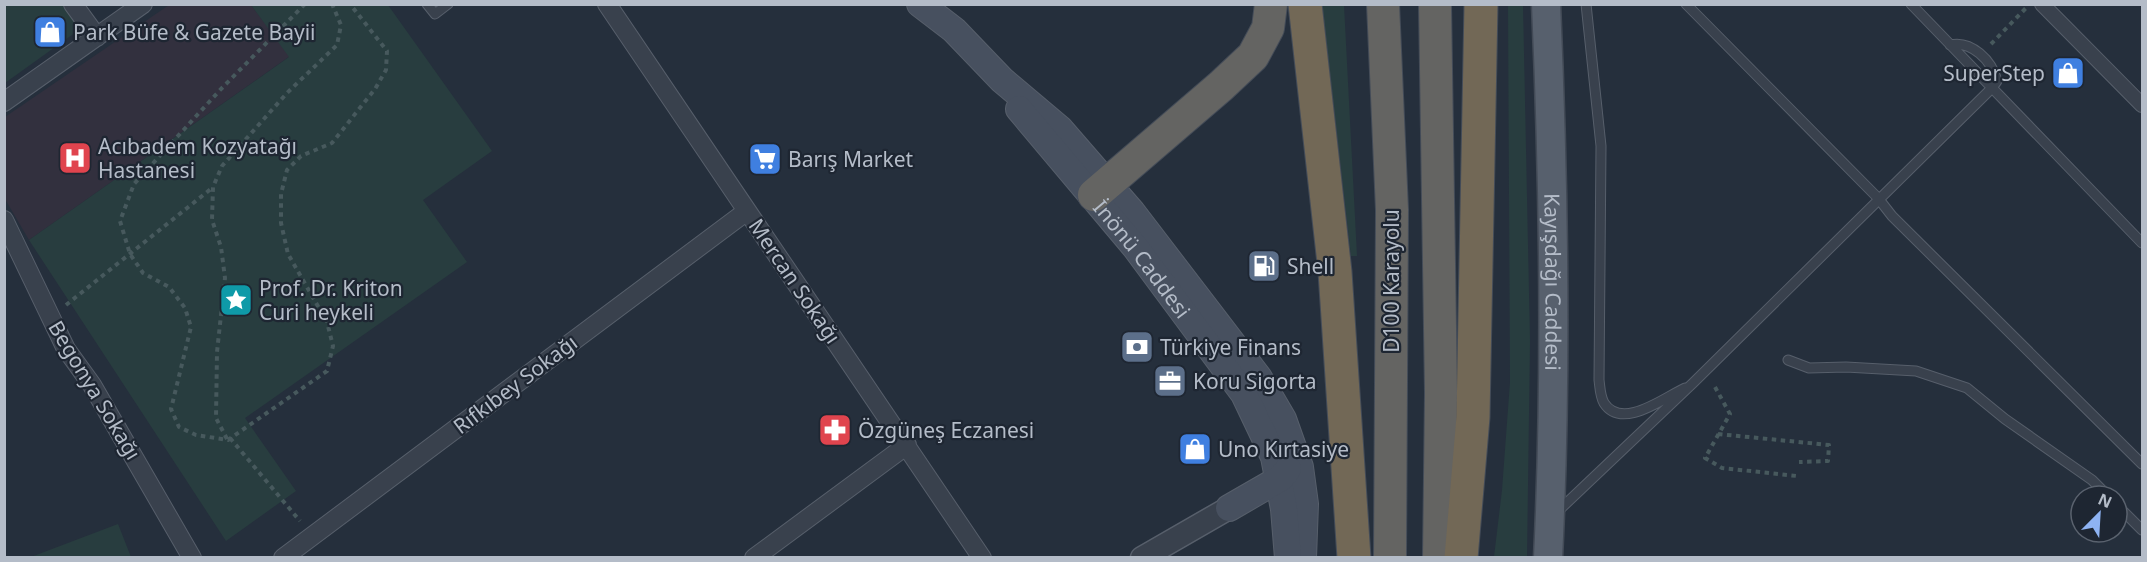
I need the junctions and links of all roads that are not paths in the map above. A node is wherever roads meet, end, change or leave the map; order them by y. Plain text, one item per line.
1 (73, 4) edge
2 (143, 4) edge
3 (427, 4) edge
4 (448, 4) edge
5 (607, 4) edge
6 (920, 4) edge
7 (1270, 4) edge
8 (1305, 4) edge
9 (1383, 4) edge
10 (1435, 4) edge
11 (1481, 4) edge
12 (1546, 4) edge
13 (1586, 4) edge
14 (1686, 4) edge
15 (1911, 4) edge
16 (2042, 4) edge
17 (97, 37) junction
18 (1950, 45) junction
19 (1992, 88) junction
20 (4, 102) edge
21 (2142, 105) edge
22 (1102, 189) junction
23 (1878, 198) junction
24 (747, 211) junction
25 (4, 220) edge
26 (2142, 243) edge
27 (1788, 360) dead end
28 (1693, 383) junction
29 (1263, 430) junction
30 (1288, 430) junction
31 (907, 445) junction
32 (2142, 464) edge
33 (1279, 480) junction
34 (2096, 484) edge
35 (1229, 508) junction
36 (2129, 517) edge
37 (1550, 519) junction
38 (2142, 530) edge
39 (1287, 532) junction
40 (192, 558) edge
41 (283, 558) edge
42 (754, 558) edge
43 (982, 558) edge
44 (1142, 558) edge
45 (1288, 558) edge
46 (1303, 558) edge
47 (1354, 558) edge
48 (1390, 558) edge
49 (1439, 558) edge
50 (1461, 558) edge
51 (1548, 558) edge

1 - 17 street
2 - 17 street
3 - 4 lane
5 - 24 street, Mercan Sokağı
6 - 22 main road, İnönü Caddesi
7 - 22 highway
8 - 47 highway
9 - 48 highway, D100 Karayolu
10 - 49 highway
11 - 50 highway
12 - 37 main road, Kayışdağı Caddesi
13 - 28 lane
14 - 23 lane
15 - 18 lane
16 - 21 street
17 - 20 street
18 - 19 lane
18 - 19 lane
19 - 23 lane
19 - 26 lane
22 - 29 main road, İnönü Caddesi
22 - 30 main road, İnönü Caddesi
23 - 28 lane
23 - 32 lane
24 - 31 street, Mercan Sokağı
24 - 41 street, Rıfkıbey Sokağı
25 - 40 street, Begonya Sokağı
27 - 34 lane
28 - 37 lane
29 - 33 main road, İnönü Caddesi
29 - 35 main road
30 - 33 main road
30 - 46 main road
31 - 42 street
31 - 43 street, Mercan Sokağı
33 - 35 main road
33 - 39 main road, İnönü Caddesi
35 - 39 main road
35 - 44 street
36 - 38 lane
37 - 51 main road, Kayışdağı Caddesi
39 - 45 main road, İnönü Caddesi

